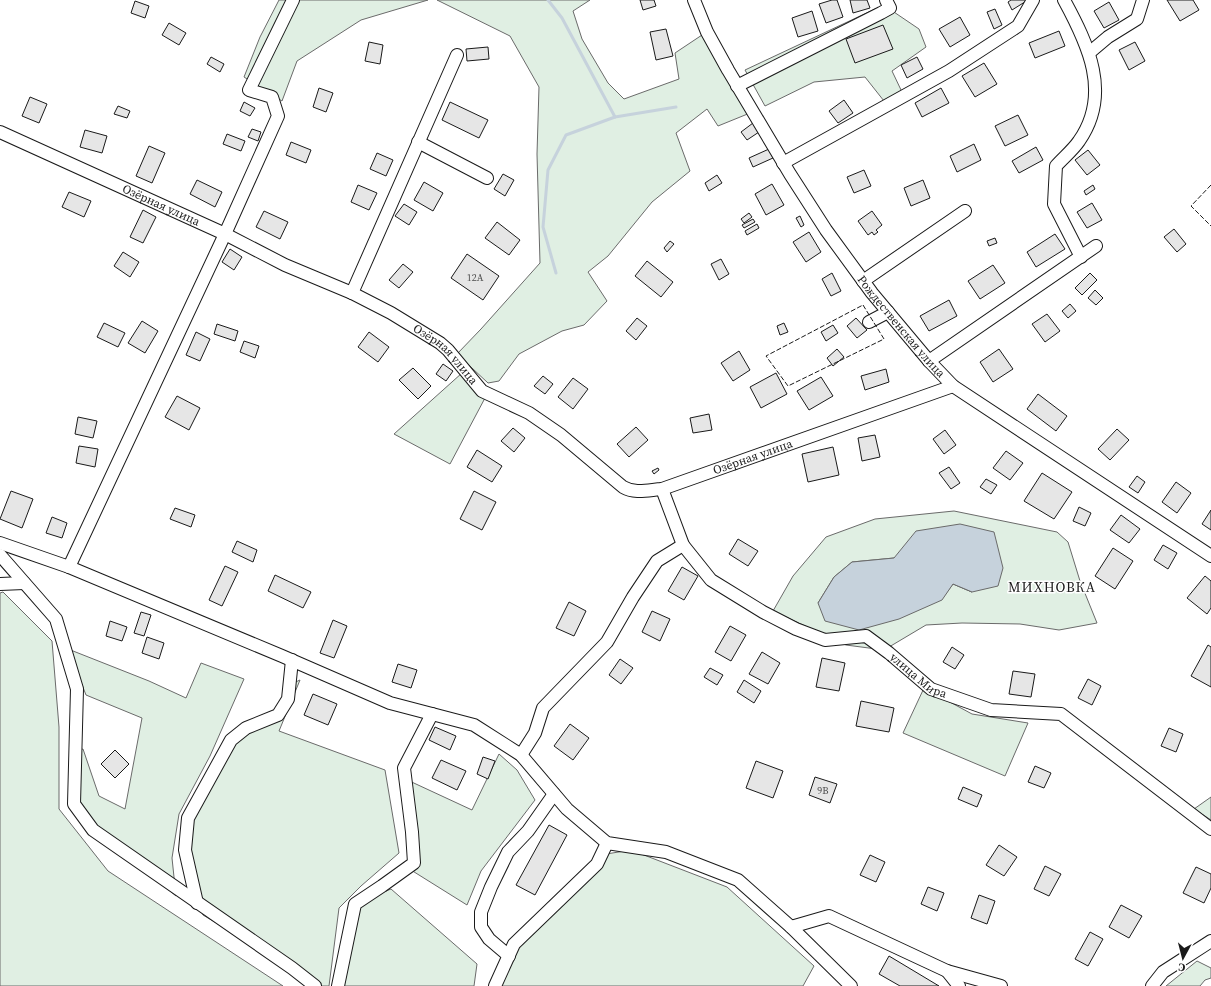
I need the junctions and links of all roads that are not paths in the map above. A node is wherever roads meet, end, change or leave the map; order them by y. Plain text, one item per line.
1 (293, 0) edge
2 (694, 0) edge
3 (886, 0) edge
4 (1034, 0) edge
5 (1064, 0) edge
6 (1143, 0) edge
7 (1088, 53) junction
8 (457, 55) dead end
9 (737, 86) junction
10 (0, 132) edge
11 (418, 142) junction
12 (783, 163) junction
13 (487, 178) dead end
14 (965, 211) dead end
15 (225, 234) junction
16 (1096, 246) dead end
17 (1081, 257) junction
18 (863, 281) junction
19 (352, 294) junction
20 (888, 312) junction
21 (869, 322) dead end
22 (929, 361) junction
23 (953, 386) junction
24 (662, 489) junction
25 (0, 543) edge
26 (683, 545) junction
27 (0, 555) edge
28 (1211, 556) edge
29 (69, 567) junction
30 (24, 583) junction
31 (0, 584) edge
32 (292, 660) junction
33 (432, 714) junction
34 (520, 755) junction
35 (554, 794) junction
36 (1211, 829) edge
37 (608, 843) junction
38 (197, 903) junction
39 (791, 927) junction
40 (1211, 941) edge
41 (509, 956) junction
42 (947, 971) junction
43 (315, 986) edge
44 (338, 986) edge
45 (495, 986) edge
46 (851, 986) edge
47 (959, 986) edge
48 (1001, 986) edge
49 (1152, 986) edge

1 - 15 street
2 - 9 street, Рождественская улица
3 - 9 street
4 - 12 street
5 - 7 street
6 - 7 street
7 - 17 street
8 - 11 street
9 - 12 street, Рождественская улица
10 - 15 street, Озёрная улица
11 - 13 street
11 - 19 street
12 - 18 street, Рождественская улица
14 - 18 street
15 - 19 street, Озёрная улица
15 - 29 street
16 - 17 street
17 - 22 street
18 - 20 street, Рождественская улица
19 - 24 street, Озёрная улица
20 - 21 street
20 - 22 street, Рождественская улица
22 - 23 street, Рождественская улица
23 - 24 street, Озёрная улица
23 - 28 street, Рождественская улица
24 - 26 street, улица Мира
25 - 29 street
26 - 34 street
26 - 36 street, улица Мира
27 - 30 street
29 - 32 street
30 - 31 street
30 - 38 street
32 - 33 street
32 - 38 street
33 - 34 street
33 - 44 street
34 - 35 street
35 - 37 street
35 - 41 street
37 - 39 street
37 - 41 street
38 - 43 street
39 - 42 street
39 - 46 street
40 - 49 street
41 - 45 street
42 - 47 street
42 - 48 street

